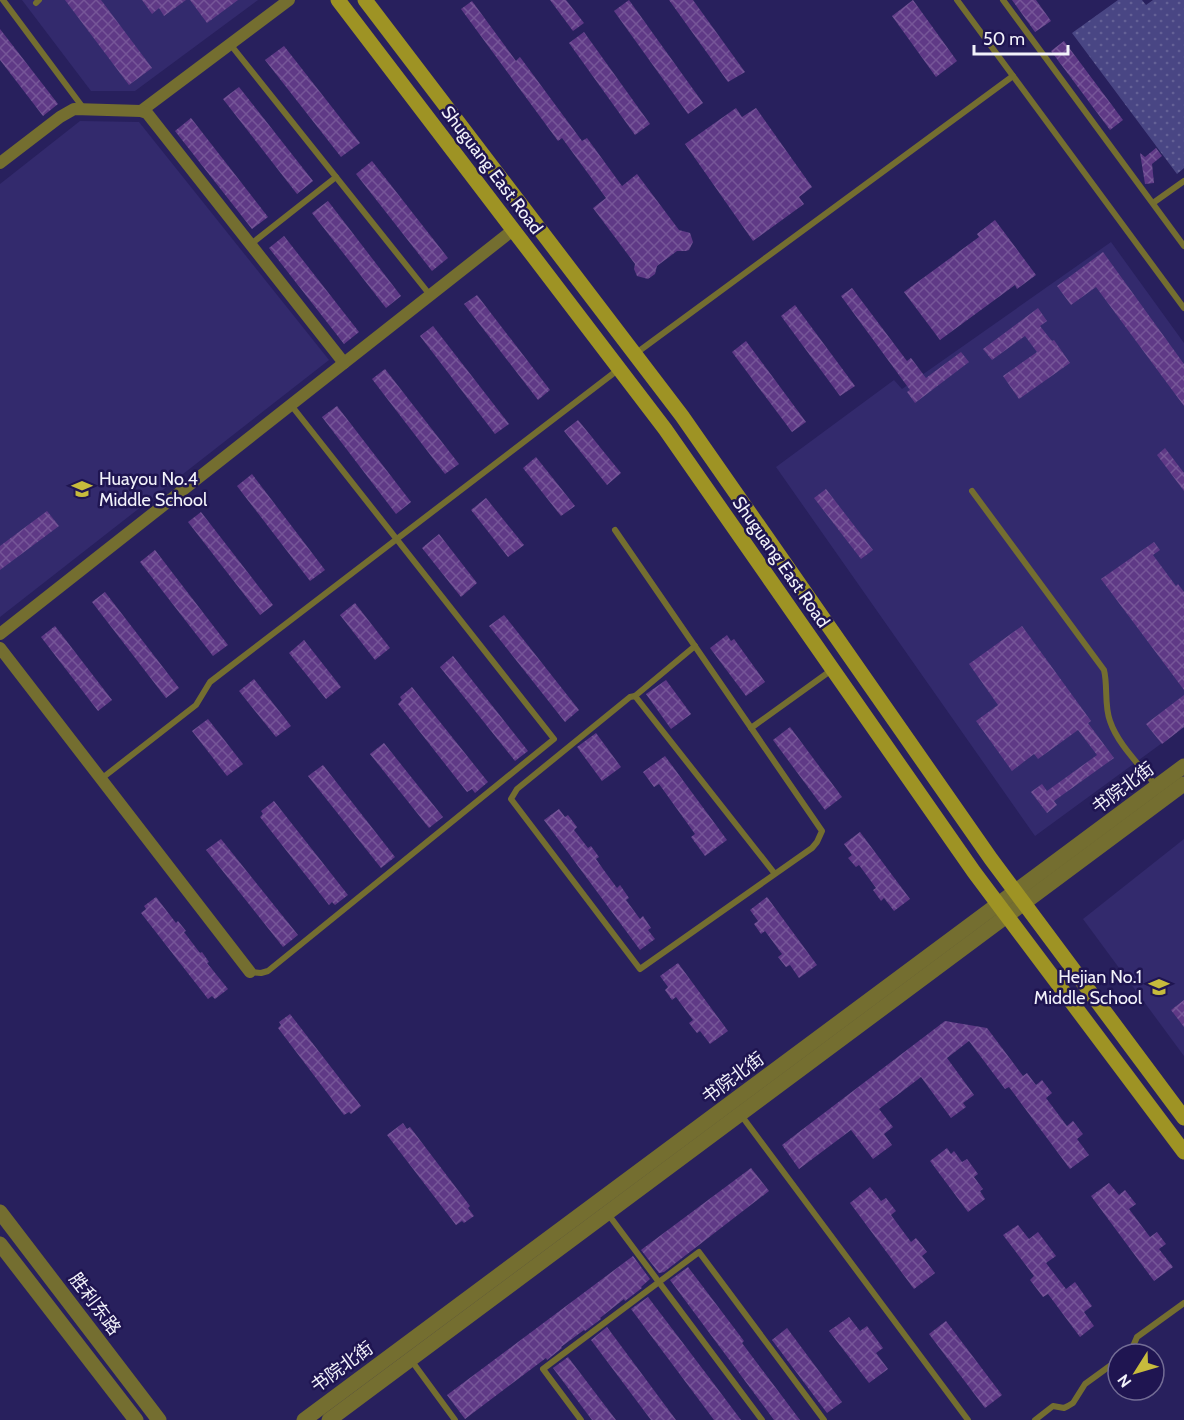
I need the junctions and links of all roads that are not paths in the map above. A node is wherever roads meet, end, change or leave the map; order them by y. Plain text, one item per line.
1 (3, 0) edge
2 (289, 0) edge
3 (338, 0) edge
4 (365, 0) edge
5 (957, 0) edge
6 (1003, 0) edge
7 (230, 44) junction
8 (1013, 76) junction
9 (85, 109) junction
10 (141, 111) junction
11 (0, 164) edge
12 (336, 177) junction
13 (1184, 181) edge
14 (1153, 203) junction
15 (513, 230) junction
16 (250, 244) junction
17 (1184, 246) edge
18 (430, 296) junction
19 (1184, 308) edge
20 (635, 354) junction
21 (344, 363) junction
22 (619, 369) junction
23 (291, 405) junction
24 (972, 491) dead end
25 (615, 530) dead end
26 (396, 539) junction
27 (0, 634) edge
28 (695, 646) junction
29 (0, 648) edge
30 (832, 669) junction
31 (635, 696) junction
32 (751, 728) junction
33 (1184, 766) edge
34 (101, 779) junction
35 (1184, 784) edge
36 (1157, 787) junction
37 (775, 874) junction
38 (1020, 898) junction
39 (1003, 911) junction
40 (250, 972) joint
41 (741, 1115) junction
42 (1184, 1118) edge
43 (1184, 1152) edge
44 (0, 1212) edge
45 (608, 1214) junction
46 (0, 1244) edge
47 (658, 1282) junction
48 (1184, 1303) edge
49 (1135, 1342) edge
50 (411, 1359) junction
51 (1106, 1369) edge
52 (136, 1420) edge
53 (159, 1420) edge
54 (304, 1420) edge
55 (329, 1420) edge
56 (455, 1420) edge
57 (581, 1420) edge
58 (762, 1420) edge
59 (824, 1420) edge
60 (968, 1420) edge
61 (1035, 1420) edge

1 - 9 lane
2 - 7 street
3 - 15 main road, Shuguang East Road
4 - 20 main road, Shuguang East Road
5 - 8 lane
6 - 14 lane
7 - 10 street
7 - 12 lane
8 - 19 lane
8 - 20 lane
9 - 10 street
9 - 11 street
10 - 16 street
12 - 16 lane
12 - 18 lane
13 - 14 lane
14 - 17 lane
15 - 18 street
15 - 22 main road, Shuguang East Road
16 - 21 street
18 - 21 street
20 - 38 main road, Shuguang East Road
21 - 23 street
22 - 26 lane
22 - 30 main road, Shuguang East Road
23 - 26 lane
23 - 27 street
24 - 36 lane
25 - 28 lane
26 - 34 lane
26 - 40 lane
28 - 31 lane
28 - 32 lane
29 - 34 street
30 - 32 lane
30 - 39 main road, Shuguang East Road
31 - 37 lane
31 - 37 lane
32 - 37 lane
33 - 36 street, 书院北街
34 - 40 street
35 - 38 street, 书院北街
36 - 38 street, 书院北街
38 - 39 street, 书院北街
38 - 42 main road, Shuguang East Road
39 - 41 street, 书院北街
39 - 43 main road, Shuguang East Road
39 - 54 street, 书院北街
41 - 45 street, 书院北街
41 - 60 lane
44 - 53 street, 胜利东路
45 - 47 lane
45 - 50 street, 书院北街
46 - 52 street
47 - 57 lane
47 - 58 lane
47 - 59 lane
48 - 49 lane
50 - 55 street, 书院北街
50 - 56 lane
51 - 61 lane

